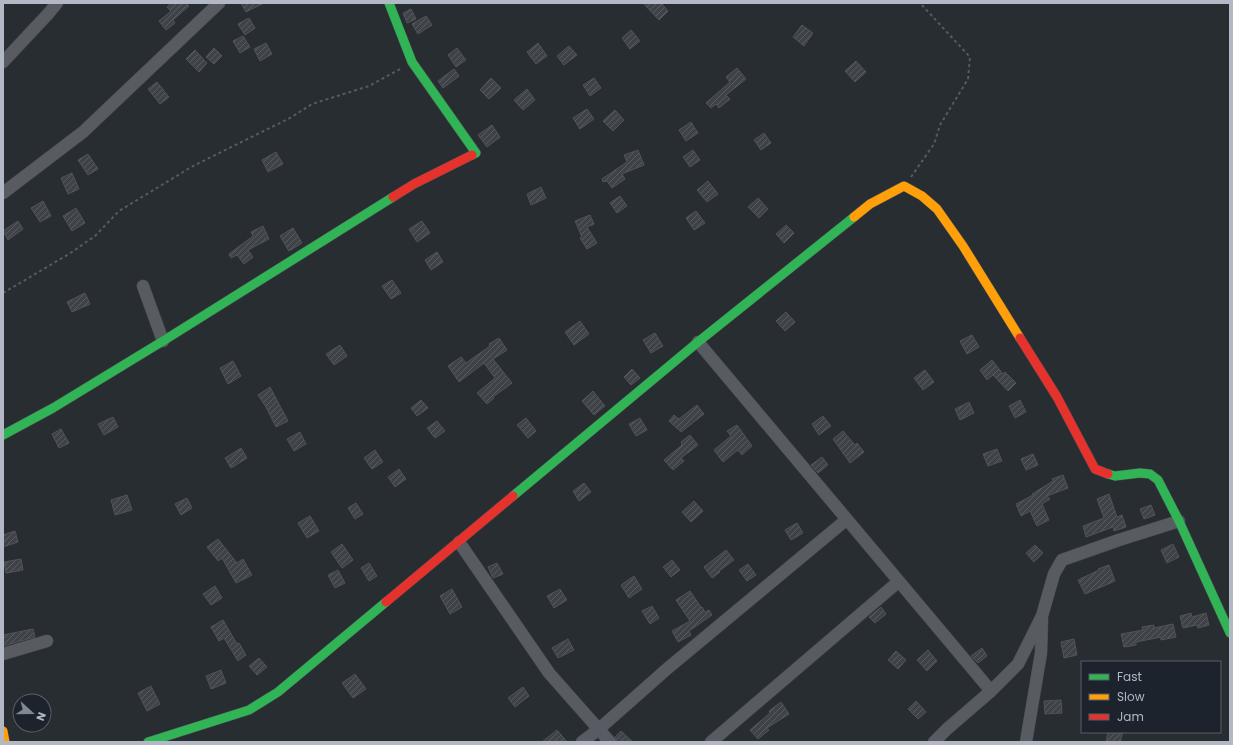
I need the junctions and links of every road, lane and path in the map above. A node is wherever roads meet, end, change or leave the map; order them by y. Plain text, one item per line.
1 (57, 3) edge
2 (219, 3) edge
3 (389, 3) edge
4 (920, 3) edge
5 (3, 62) edge
6 (412, 62) junction
7 (904, 186) junction
8 (3, 193) edge
9 (143, 286) dead end
10 (3, 293) edge
11 (164, 341) junction
12 (698, 342) junction
13 (3, 435) edge
14 (846, 520) junction
15 (1178, 521) junction
16 (459, 542) junction
17 (898, 582) junction
18 (1042, 616) junction
19 (1230, 633) edge
20 (47, 642) dead end
21 (3, 654) edge
22 (990, 691) junction
23 (599, 729) junction
24 (3, 731) edge
25 (6, 742) edge
26 (148, 742) edge
27 (582, 742) edge
28 (610, 742) edge
29 (711, 742) edge
30 (934, 742) edge
31 (1026, 742) edge

1 - 5 street
2 - 8 street
3 - 6 main road
4 - 7 path
6 - 10 path
6 - 11 main road
7 - 12 main road
7 - 15 main road
9 - 11 street
11 - 13 main road
12 - 14 street
12 - 16 main road
14 - 17 street
14 - 23 street
15 - 18 street
15 - 19 main road
16 - 23 street
16 - 26 main road
17 - 22 street
17 - 29 street
18 - 22 street
18 - 31 street
20 - 21 street
22 - 30 street
23 - 27 street
23 - 28 street
24 - 25 main road

